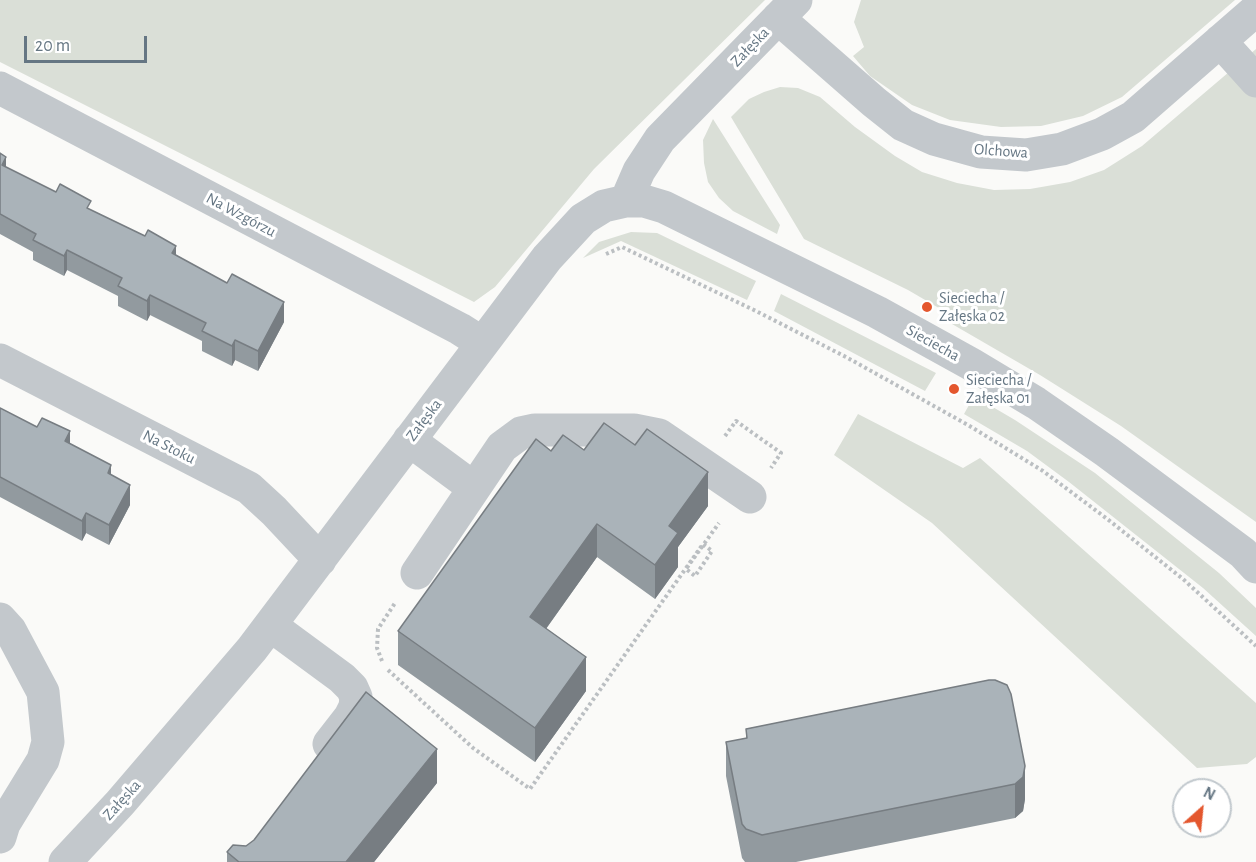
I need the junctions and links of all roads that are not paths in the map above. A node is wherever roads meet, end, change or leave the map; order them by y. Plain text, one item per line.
1 (787, 9) edge
2 (1256, 10) edge
3 (1220, 41) junction
4 (1256, 81) edge
5 (0, 88) edge
6 (626, 201) junction
7 (482, 344) junction
8 (0, 360) edge
9 (409, 440) junction
10 (474, 488) junction
11 (750, 497) dead end
12 (320, 560) junction
13 (1252, 560) edge
14 (417, 573) road end
15 (0, 618) edge
16 (270, 625) junction
17 (308, 771) edge
18 (0, 837) edge
19 (76, 858) edge

1 - 3 street, Olchowa
1 - 6 street, Załęska
2 - 3 street, Olchowa
3 - 4 street
5 - 7 street, Na Wzgórzu
6 - 7 street, Załęska
6 - 13 street, Sieciecha
7 - 9 street, Załęska
8 - 12 street, Na Stoku
9 - 10 street
9 - 12 street, Załęska
10 - 11 street
10 - 14 street
12 - 16 street, Załęska
15 - 18 street
16 - 17 street
16 - 19 street, Załęska

